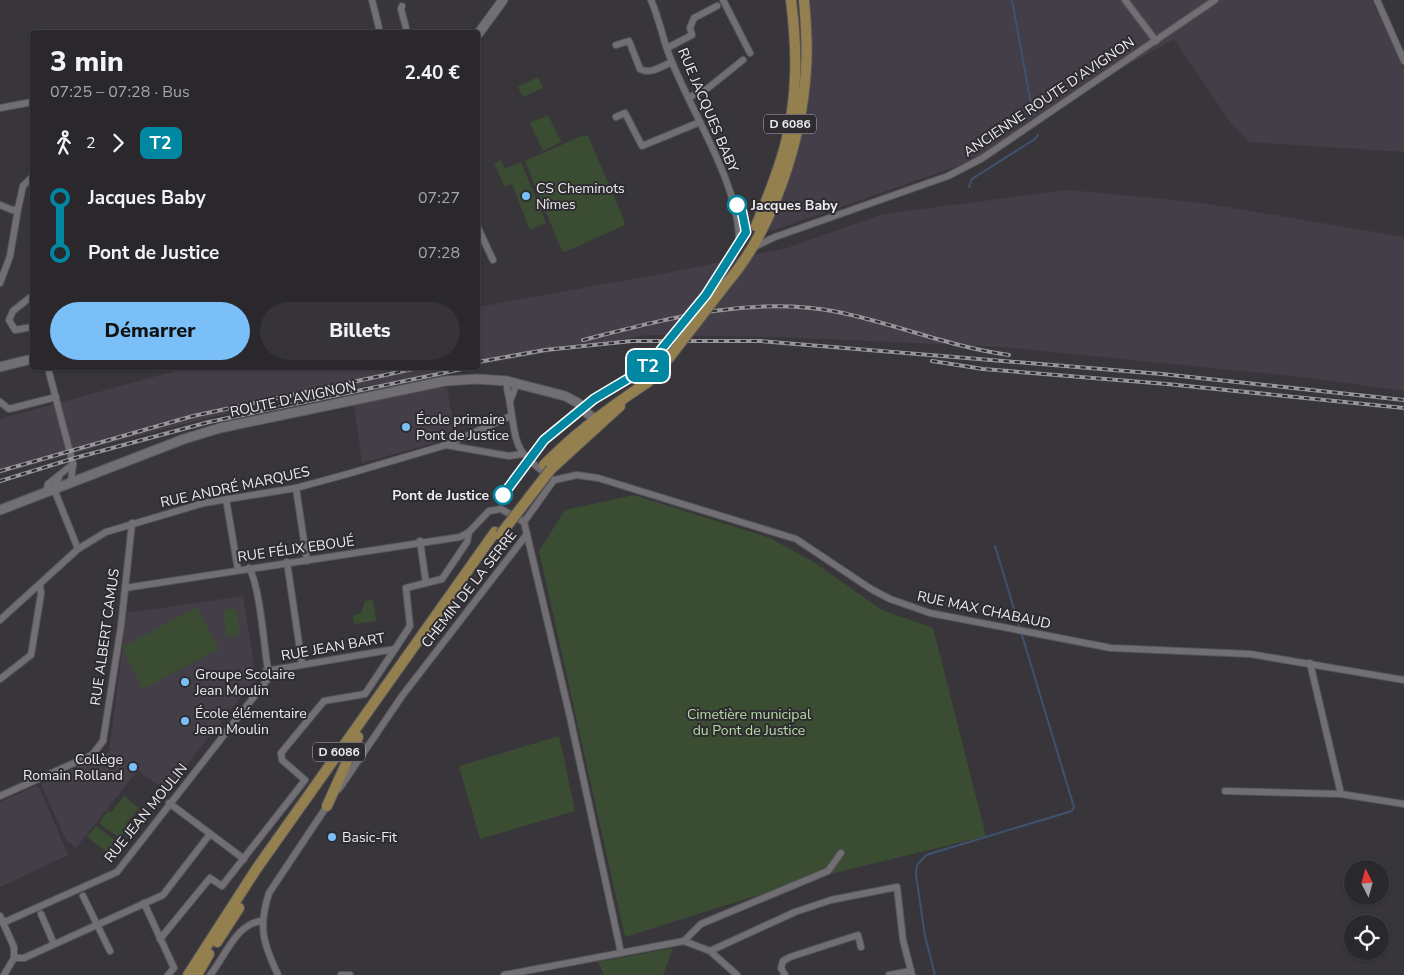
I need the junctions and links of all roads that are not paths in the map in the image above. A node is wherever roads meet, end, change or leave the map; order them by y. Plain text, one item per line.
1 (372, 0) edge
2 (503, 0) edge
3 (651, 0) edge
4 (723, 0) edge
5 (791, 0) edge
6 (804, 0) edge
7 (1125, 0) edge
8 (1215, 0) edge
9 (1377, 0) edge
10 (402, 6) dead end
11 (717, 6) dead end
12 (380, 30) edge
13 (407, 30) edge
14 (480, 31) edge
15 (1156, 41) junction
16 (616, 45) dead end
17 (667, 48) junction
18 (750, 53) dead end
19 (744, 60) dead end
20 (1404, 61) edge
21 (672, 62) junction
22 (690, 97) junction
23 (30, 102) edge
24 (0, 108) edge
25 (616, 116) dead end
26 (700, 122) junction
27 (30, 179) edge
28 (0, 205) edge
29 (18, 209) junction
30 (763, 226) junction
31 (480, 232) edge
32 (775, 237) junction
33 (739, 240) dead end
34 (751, 249) junction
35 (493, 260) dead end
36 (0, 283) edge
37 (726, 284) junction
38 (30, 298) edge
39 (30, 327) edge
40 (30, 360) edge
41 (0, 368) edge
42 (49, 370) edge
43 (507, 381) junction
44 (517, 383) junction
45 (56, 397) junction
46 (510, 401) junction
47 (0, 402) edge
48 (9, 409) junction
49 (0, 412) edge
50 (511, 416) junction
51 (600, 419) junction
52 (463, 438) junction
53 (446, 445) junction
54 (464, 447) junction
55 (522, 454) junction
56 (73, 464) junction
57 (554, 480) junction
58 (71, 482) junction
59 (296, 488) junction
60 (50, 490) junction
61 (226, 499) junction
62 (0, 510) edge
63 (524, 522) junction
64 (132, 523) junction
65 (468, 532) junction
66 (498, 534) junction
67 (527, 534) junction
68 (420, 542) junction
69 (78, 549) junction
70 (307, 560) junction
71 (287, 563) junction
72 (249, 568) junction
73 (238, 570) junction
74 (426, 583) junction
75 (40, 585) junction
76 (125, 588) junction
77 (0, 620) edge
78 (395, 649) junction
79 (1310, 663) junction
80 (302, 664) junction
81 (266, 671) junction
82 (0, 679) edge
83 (1404, 680) edge
84 (358, 737) junction
85 (1225, 791) dead end
86 (1341, 794) junction
87 (0, 796) edge
88 (170, 803) junction
89 (1404, 804) edge
90 (327, 806) junction
91 (210, 834) junction
92 (840, 853) dead end
93 (244, 859) junction
94 (83, 896) dead end
95 (144, 903) junction
96 (41, 914) dead end
97 (1, 918) edge
98 (262, 921) junction
99 (97, 924) junction
100 (160, 939) junction
101 (684, 941) junction
102 (54, 944) junction
103 (861, 946) dead end
104 (110, 951) dead end
105 (710, 951) junction
106 (621, 953) junction
107 (14, 958) junction
108 (528, 973) edge
109 (912, 973) edge
110 (4, 975) edge
111 (168, 975) edge
112 (188, 975) edge
113 (197, 975) edge
114 (210, 975) edge
115 (278, 975) edge
116 (341, 975) edge
117 (350, 975) edge
118 (354, 975) edge
119 (504, 975) edge
120 (738, 975) edge
121 (785, 975) edge
122 (889, 975) edge

1 - 12 street
2 - 14 main road
3 - 17 street, RUE JACQUES BABY
4 - 18 street
5 - 37 main road, D 6086
6 - 30 main road, D 6086
7 - 15 street
8 - 15 street, ANCIENNE ROUTE D'AVIGNON
9 - 20 street
10 - 13 street
11 - 17 street
15 - 32 street, ANCIENNE ROUTE D'AVIGNON
16 - 21 street
17 - 21 street, RUE JACQUES BABY
19 - 22 street
21 - 22 street, RUE JACQUES BABY
22 - 26 street, RUE JACQUES BABY
23 - 24 street
25 - 26 street
26 - 33 street, RUE JACQUES BABY
27 - 29 street
28 - 29 street
29 - 36 street
30 - 32 street
30 - 34 main road, D 6086
31 - 35 street
32 - 34 street, ANCIENNE ROUTE D'AVIGNON
34 - 37 main road, D 6086
37 - 51 main road, D 6086, bridge
38 - 39 street
40 - 41 main road
42 - 45 street
43 - 44 main road, ROUTE D'AVIGNON
43 - 46 street
43 - 58 main road, ROUTE D'AVIGNON
44 - 46 street
44 - 51 main road, ROUTE D'AVIGNON
45 - 48 street
45 - 56 street
46 - 50 street
47 - 48 street
48 - 49 street
50 - 52 street, RUE ANDRÉ MARQUES
50 - 55 street
51 - 66 main road, D 6086
52 - 53 street, RUE ANDRÉ MARQUES
52 - 54 street
53 - 54 street
53 - 59 street, RUE ANDRÉ MARQUES
54 - 55 street
55 - 57 street
56 - 58 street
56 - 60 street
57 - 63 street
57 - 79 street, RUE MAX CHABAUD
58 - 60 main road, ROUTE D'AVIGNON
59 - 61 street, RUE ANDRÉ MARQUES
59 - 70 street
60 - 62 main road, ROUTE D'AVIGNON
60 - 69 street
61 - 64 street, RUE ANDRÉ MARQUES
61 - 73 street
63 - 65 street
63 - 67 street
64 - 69 street, RUE ANDRÉ MARQUES
64 - 76 street, RUE ALBERT CAMUS
65 - 68 street, RUE FÉLIX EBOUÉ
65 - 74 street
66 - 84 main road, D 6086
66 - 112 main road, D 6086
67 - 90 street, CHEMIN DE LA SERRE
67 - 106 street, CHEMIN DE LA SERRE
68 - 70 street, RUE FÉLIX EBOUÉ
68 - 74 street
69 - 75 street, RUE ANDRÉ MARQUES
70 - 71 street, RUE FÉLIX EBOUÉ
71 - 72 street, RUE FÉLIX EBOUÉ
71 - 80 street
72 - 73 street, RUE FÉLIX EBOUÉ
72 - 81 street
73 - 76 street, RUE FÉLIX EBOUÉ
74 - 78 street, RUE JEAN BART
75 - 77 street, RUE ANDRÉ MARQUES
75 - 82 street
76 - 87 street, RUE ALBERT CAMUS
78 - 80 street, RUE JEAN BART
78 - 93 street
79 - 83 street, RUE MAX CHABAUD
79 - 86 street
80 - 81 street, RUE JEAN BART
81 - 88 street, RUE JEAN MOULIN
84 - 90 main road
84 - 113 main road, D 6086
85 - 86 street
86 - 89 street
88 - 91 street
88 - 97 street, RUE JEAN MOULIN
90 - 98 street, CHEMIN DE LA SERRE
91 - 93 street
91 - 95 street
92 - 101 street
93 - 100 street
94 - 99 street
95 - 99 street
95 - 100 street
96 - 102 street
97 - 107 street
98 - 114 street
98 - 115 street, CHEMIN DE LA SERRE
99 - 102 street
99 - 104 street
100 - 111 street
101 - 105 street
101 - 106 street
102 - 107 street
103 - 121 street
105 - 109 street
105 - 120 street
106 - 108 street
107 - 110 street
108 - 119 street
109 - 122 street
116 - 117 street
117 - 118 street

